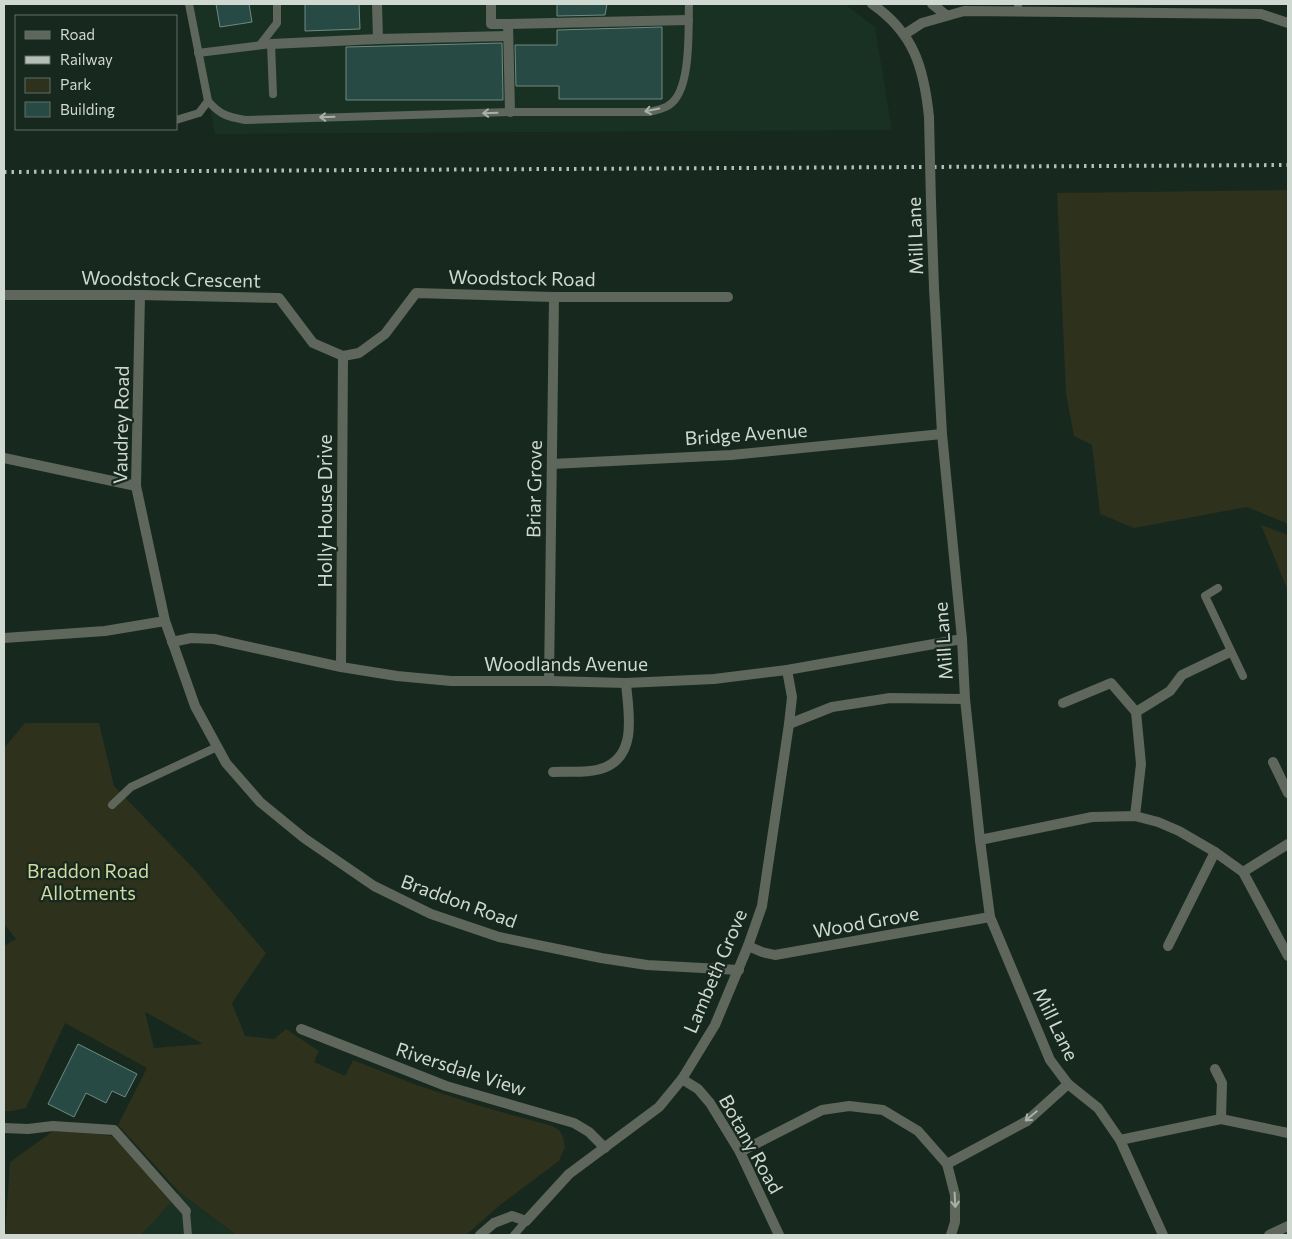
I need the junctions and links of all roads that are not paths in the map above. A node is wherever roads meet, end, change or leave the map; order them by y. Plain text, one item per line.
1 (189, 4) edge
2 (277, 4) edge
3 (377, 4) edge
4 (491, 4) edge
5 (689, 4) edge
6 (932, 4) edge
7 (879, 6) edge
8 (1018, 8) edge
9 (946, 15) junction
10 (688, 20) junction
11 (1288, 23) edge
12 (508, 24) junction
13 (905, 34) junction
14 (508, 36) junction
15 (378, 39) junction
16 (266, 44) junction
17 (198, 53) junction
18 (272, 94) dead end
19 (208, 101) junction
20 (510, 112) junction
21 (178, 119) edge
22 (4, 295) edge
23 (140, 295) junction
24 (554, 297) junction
25 (728, 298) dead end
26 (343, 356) junction
27 (942, 434) junction
28 (4, 458) edge
29 (552, 464) junction
30 (136, 486) junction
31 (1218, 588) dead end
32 (165, 621) junction
33 (4, 638) edge
34 (962, 639) junction
35 (172, 642) junction
36 (1230, 652) junction
37 (341, 667) junction
38 (787, 670) junction
39 (1243, 676) dead end
40 (549, 681) junction
41 (626, 683) junction
42 (965, 699) junction
43 (1063, 703) dead end
44 (1136, 712) junction
45 (790, 724) junction
46 (217, 747) junction
47 (1273, 762) dead end
48 (552, 772) dead end
49 (1288, 793) edge
50 (112, 805) dead end
51 (1135, 816) junction
52 (980, 840) junction
53 (1288, 844) edge
54 (1215, 852) junction
55 (1243, 872) junction
56 (990, 917) junction
57 (748, 946) junction
58 (1168, 946) dead end
59 (1288, 956) edge
60 (739, 970) junction
61 (301, 1029) dead end
62 (1215, 1070) dead end
63 (682, 1079) junction
64 (1068, 1084) junction
65 (1221, 1119) junction
66 (4, 1128) edge
67 (1288, 1134) edge
68 (1120, 1140) junction
69 (605, 1148) junction
70 (740, 1152) junction
71 (948, 1164) junction
72 (186, 1211) joint
73 (526, 1220) junction
74 (1288, 1226) edge
75 (188, 1235) edge
76 (480, 1235) edge
77 (514, 1235) edge
78 (779, 1235) edge
79 (951, 1235) edge
80 (1163, 1235) edge
81 (1270, 1235) edge

1 - 17 lane
2 - 16 lane
3 - 15 street
4 - 12 street
5 - 10 lane
6 - 9 street
7 - 13 street, Mill Lane
8 - 9 street
8 - 11 street
9 - 13 street
10 - 12 street
10 -> 20 lane
12 - 14 street
13 - 27 street, Mill Lane, bridge
14 - 15 street
14 - 20 street
15 - 16 street
16 - 17 lane
16 - 18 lane
17 - 19 lane
20 -> 19 lane
19 - 21 lane
22 - 23 street, Woodstock Crescent
23 - 26 street, Woodstock Crescent
23 - 30 street, Vaudrey Road
24 - 25 street, Woodstock Road
24 - 26 street, Woodstock Road
24 - 29 street, Briar Grove
26 - 37 street, Holly House Drive
27 - 29 street, Bridge Avenue
27 - 34 street, Mill Lane
28 - 30 street
29 - 40 street, Briar Grove
30 - 32 street, Vaudrey Road
31 - 36 lane
32 - 33 street
32 - 35 street, Vaudrey Road
34 - 38 street, Woodlands Avenue
34 - 42 street, Mill Lane
35 - 37 street, Woodlands Avenue
35 - 46 street, Braddon Road
36 - 39 lane
36 - 44 street
37 - 40 street, Woodlands Avenue
38 - 41 street, Woodlands Avenue
38 - 45 street, Lambeth Grove
40 - 41 street, Woodlands Avenue
41 - 48 street
42 - 45 street
42 - 52 street, Mill Lane
43 - 44 street
44 - 51 street
45 - 57 street, Lambeth Grove
46 - 50 lane
46 - 60 street, Braddon Road
47 - 49 street
51 - 52 street
51 - 54 street
52 - 56 street, Mill Lane
53 - 55 street
54 - 55 street
54 - 58 street
55 - 59 street
56 - 57 street, Wood Grove
56 - 64 street, Mill Lane
57 - 60 street, Lambeth Grove
60 - 63 street, Lambeth Grove
61 - 69 street, Riversdale View
62 - 65 street
63 - 69 street, Lambeth Grove
63 - 70 street, Botany Road
64 - 68 street, Mill Lane
64 -> 71 street
65 - 67 street
65 - 68 street
66 - 72 street
68 - 80 street, Mill Lane
69 - 73 street, Lambeth Grove
70 - 71 street
70 - 78 street, Botany Road
71 -> 79 street
72 - 75 lane
73 - 76 street
73 - 77 lane
74 - 81 street

